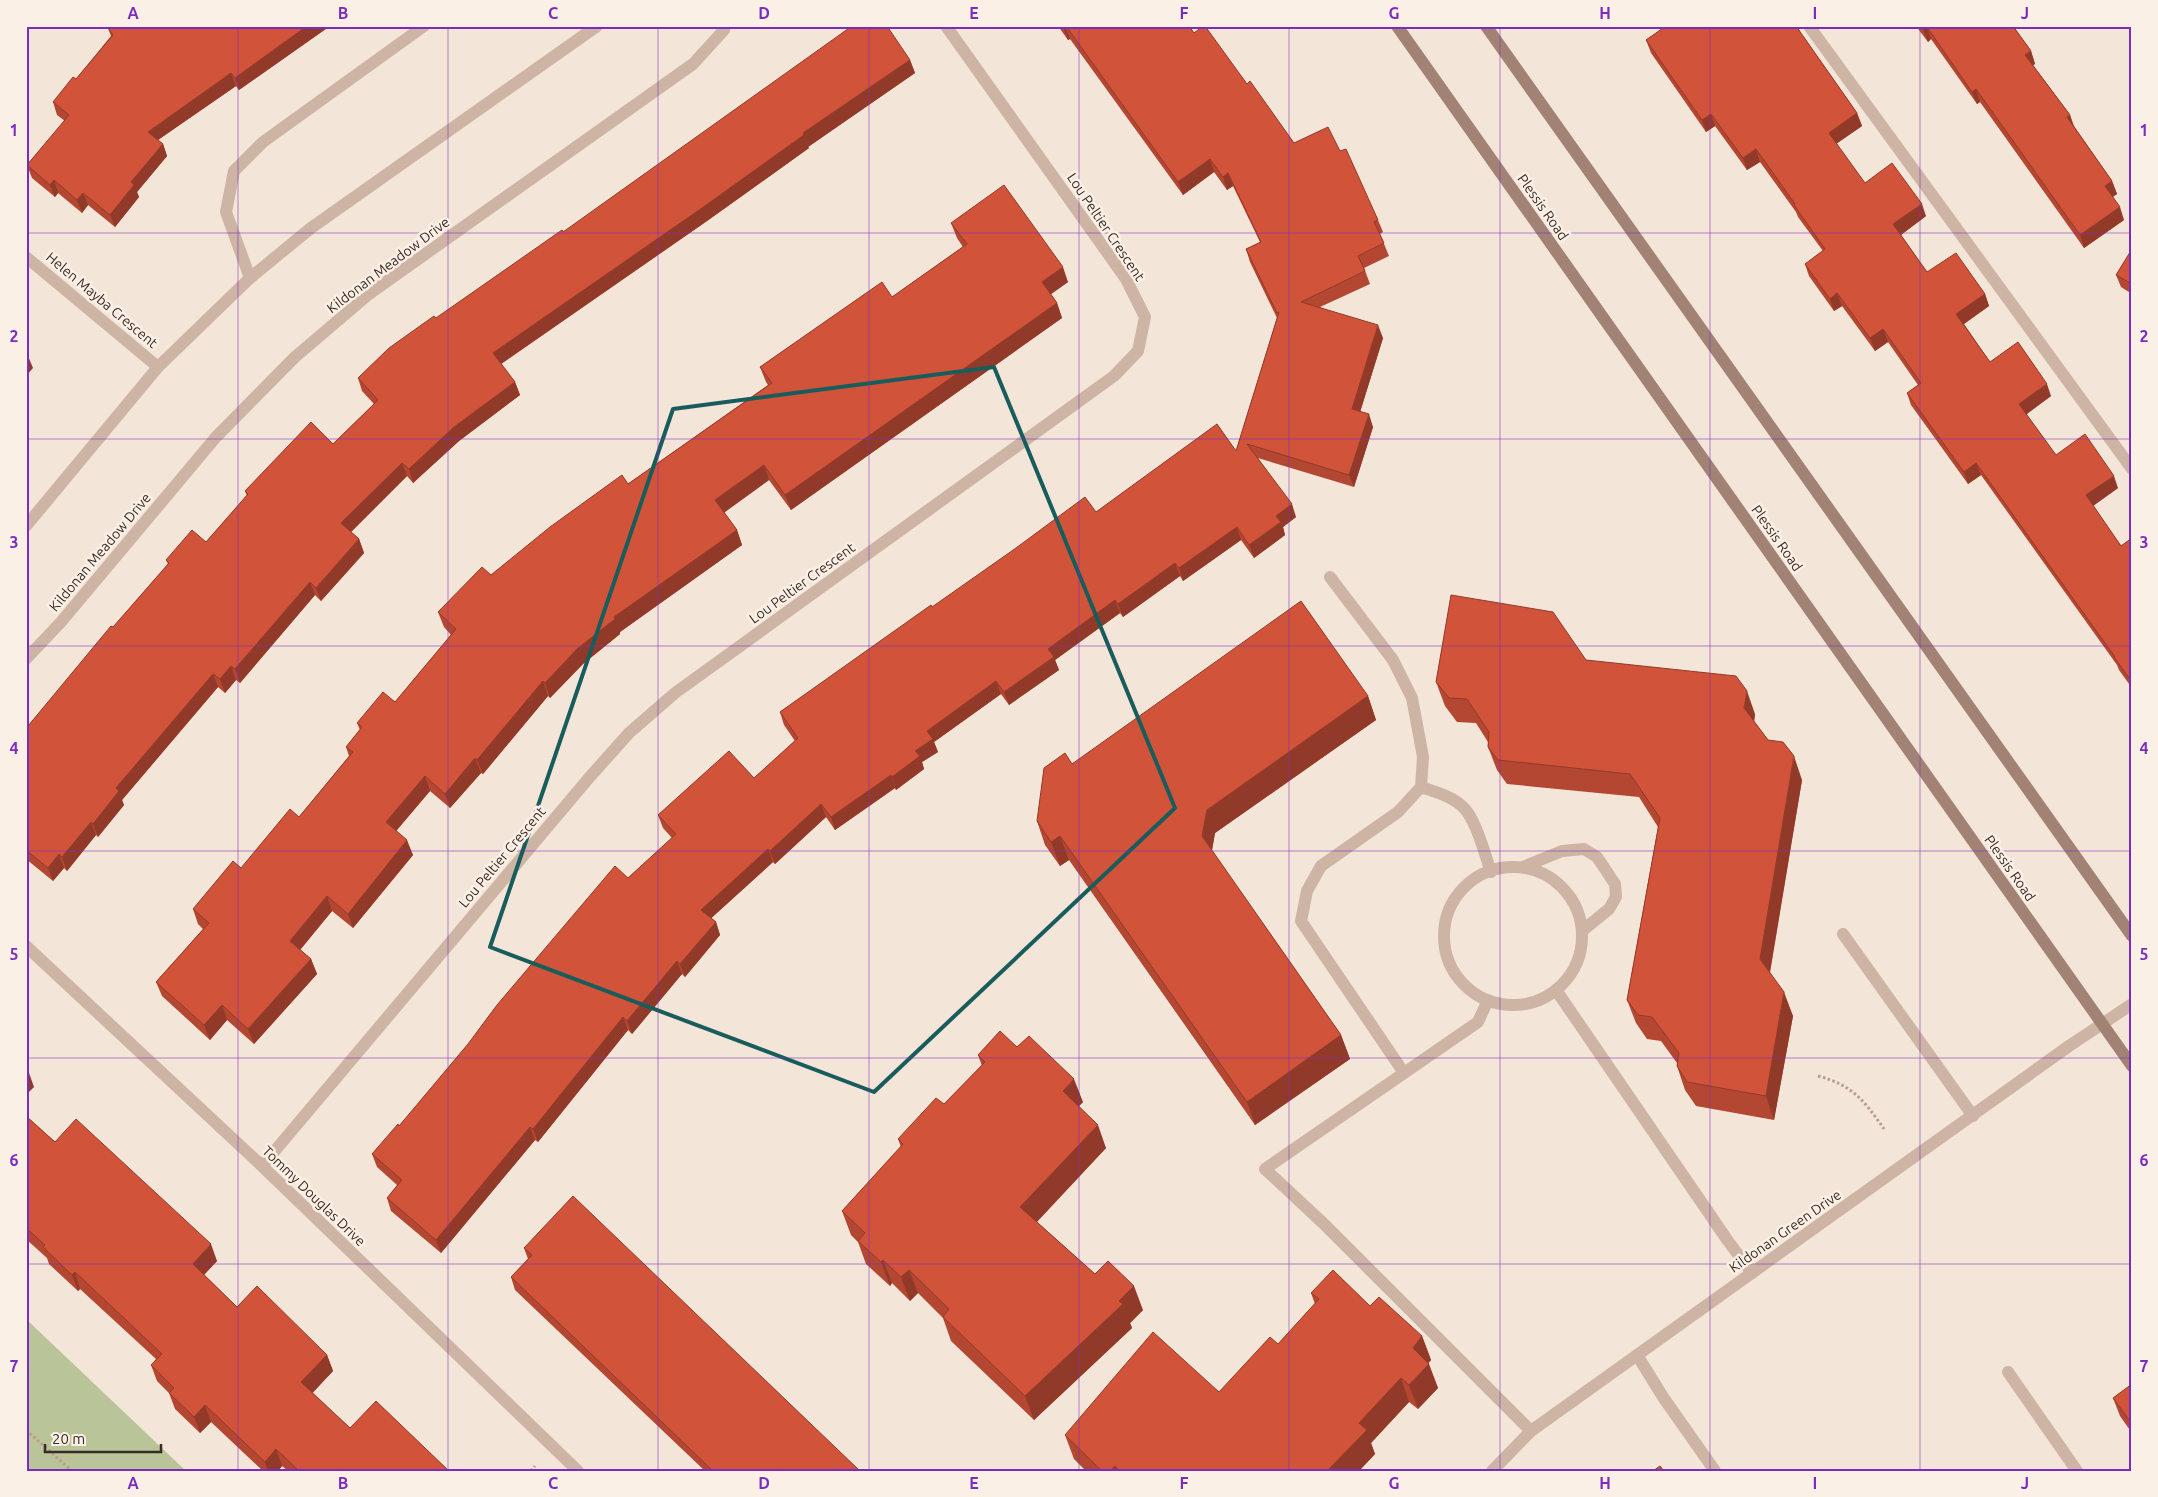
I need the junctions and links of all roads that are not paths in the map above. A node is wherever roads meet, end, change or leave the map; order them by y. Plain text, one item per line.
1 (424, 26) edge
2 (597, 26) edge
3 (725, 26) edge
4 (946, 26) edge
5 (1397, 26) edge
6 (1486, 26) edge
7 (1809, 26) edge
8 (26, 257) edge
9 (250, 278) junction
10 (158, 367) junction
11 (2132, 469) edge
12 (26, 526) edge
13 (1330, 577) dead end
14 (26, 660) edge
15 (1421, 787) junction
16 (1523, 867) junction
17 (1491, 872) junction
18 (1582, 932) junction
19 (1843, 934) dead end
20 (2132, 936) edge
21 (26, 946) edge
22 (1556, 990) junction
23 (1488, 1000) junction
24 (2132, 1004) edge
25 (2102, 1024) junction
26 (2132, 1066) edge
27 (1404, 1073) junction
28 (1973, 1116) junction
29 (262, 1166) junction
30 (1752, 1273) junction
31 (1637, 1355) junction
32 (2008, 1372) dead end
33 (1531, 1432) junction
34 (578, 1471) edge
35 (1492, 1471) edge
36 (1716, 1471) edge
37 (2077, 1471) edge

1 - 9 street
2 - 9 street
3 - 14 street, Kildonan Meadow Drive
4 - 29 street, Lou Peltier Crescent
5 - 25 main road, Plessis Road
6 - 20 main road
7 - 11 street
8 - 10 street, Helen Mayba Crescent
9 - 10 street
10 - 12 street
13 - 15 street
15 - 17 street
15 - 27 street
16 - 17 street
16 - 18 street
16 - 18 street
17 - 23 street
18 - 22 street
19 - 28 street
21 - 29 street, Tommy Douglas Drive
22 - 23 street
22 - 30 street
23 - 27 street
24 - 25 street, Kildonan Green Drive
25 - 26 main road, Plessis Road
25 - 28 street, Kildonan Green Drive
27 - 33 street
28 - 30 street, Kildonan Green Drive
29 - 34 street, Tommy Douglas Drive
30 - 31 street, Kildonan Green Drive
31 - 33 street, Kildonan Green Drive
31 - 36 street
32 - 37 street
33 - 35 street, Kildonan Green Drive

